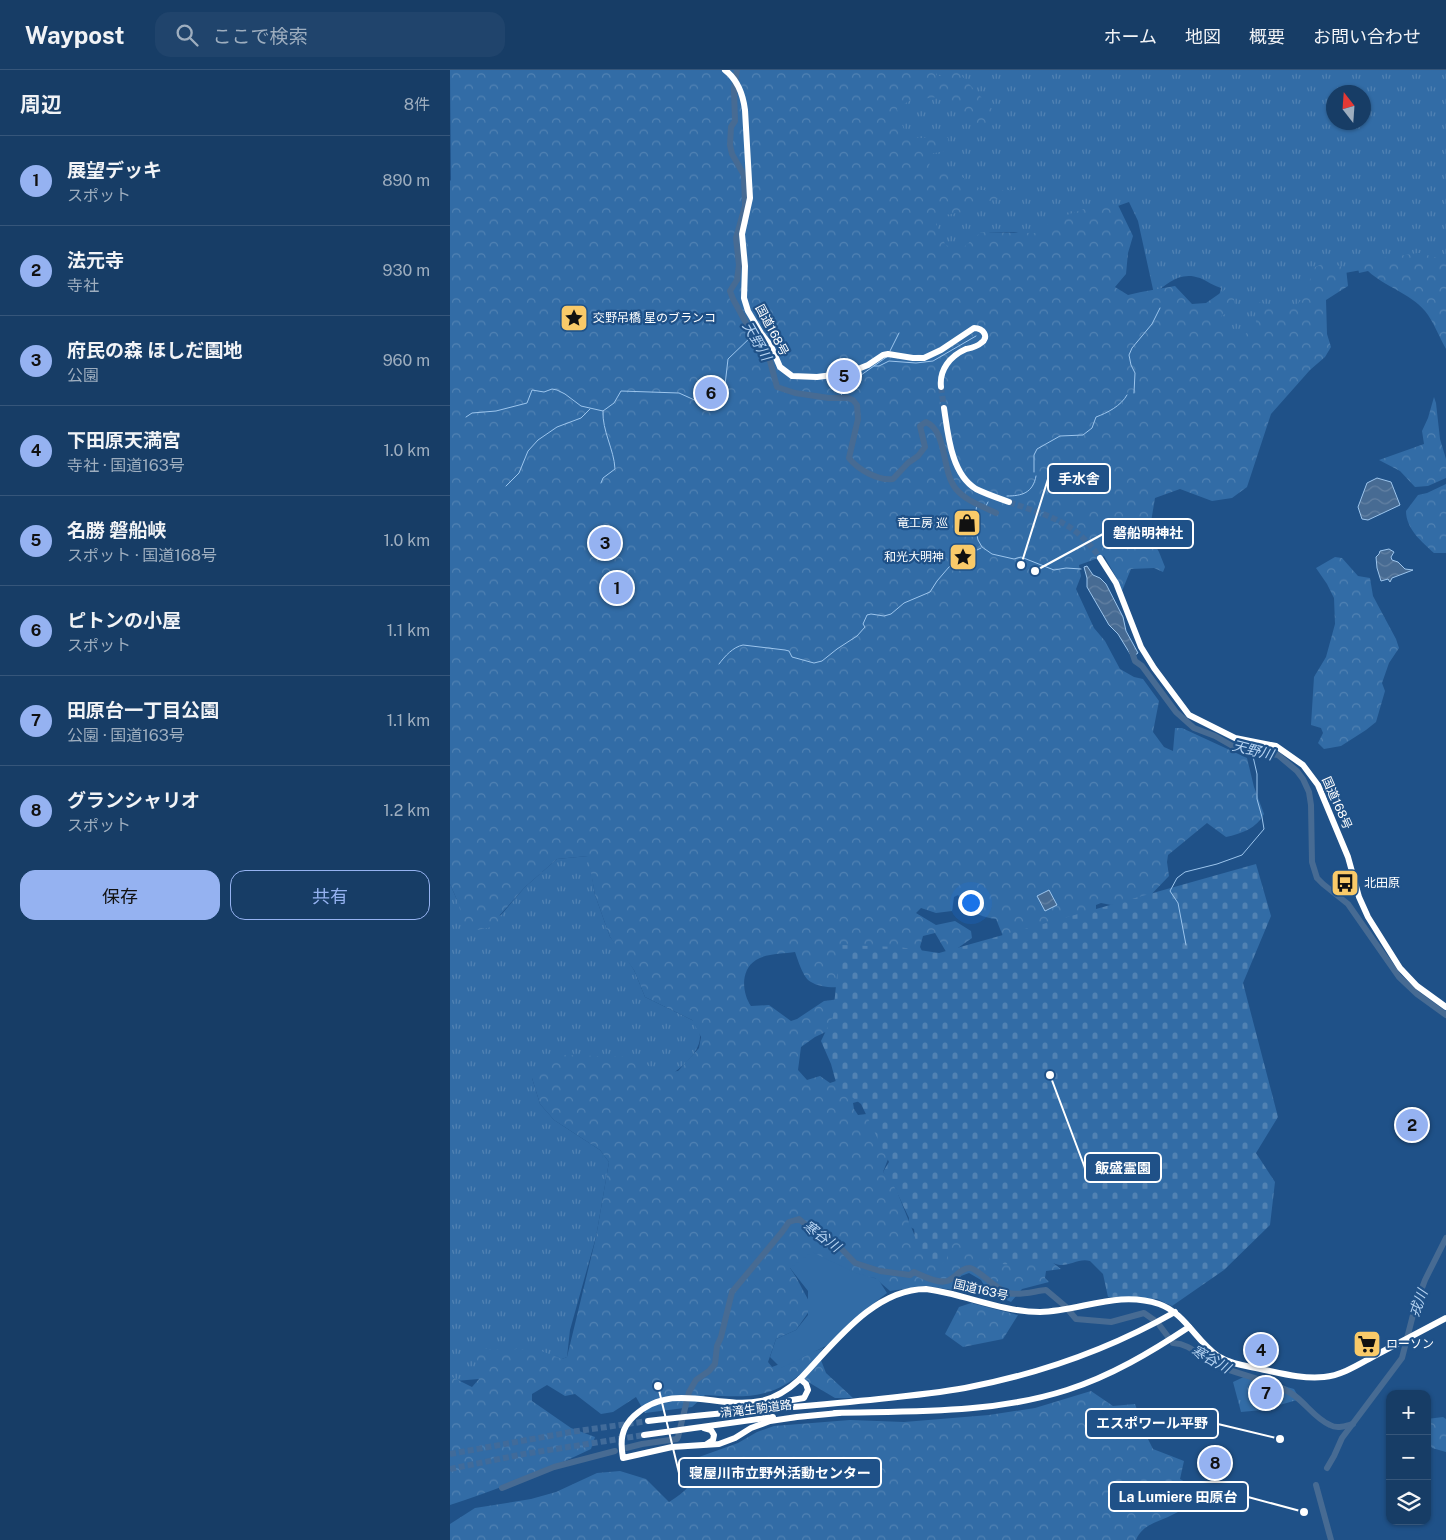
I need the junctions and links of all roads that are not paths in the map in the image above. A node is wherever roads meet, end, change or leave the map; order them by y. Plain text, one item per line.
1 (727, 71) edge
2 (941, 387) tunnel mouth
3 (944, 408) tunnel mouth
4 (1009, 502) tunnel mouth
5 (1100, 558) tunnel mouth
6 (1446, 1007) edge
7 (1175, 1312) junction
8 (1446, 1318) edge
9 (1189, 1327) junction
10 (800, 1379) junction
11 (839, 1413) junction
12 (712, 1414) junction
13 (648, 1421) tunnel mouth
14 (681, 1429) junction
15 (644, 1435) tunnel mouth
16 (695, 1446) junction

1 - 2 highway, 国道168号
3 - 4 highway
5 - 6 highway, 国道168号
7 - 9 highway, 国道163号
7 - 10 highway, 国道163号
7 - 12 highway, 清滝生駒道路
8 - 9 highway, 国道163号
9 - 11 highway, 清滝生駒道路
10 - 12 highway
10 - 16 highway, 国道163号
11 - 14 highway, 清滝生駒道路
11 - 16 highway
12 - 13 highway, 清滝生駒道路
14 - 15 highway, 清滝生駒道路
14 - 16 highway

